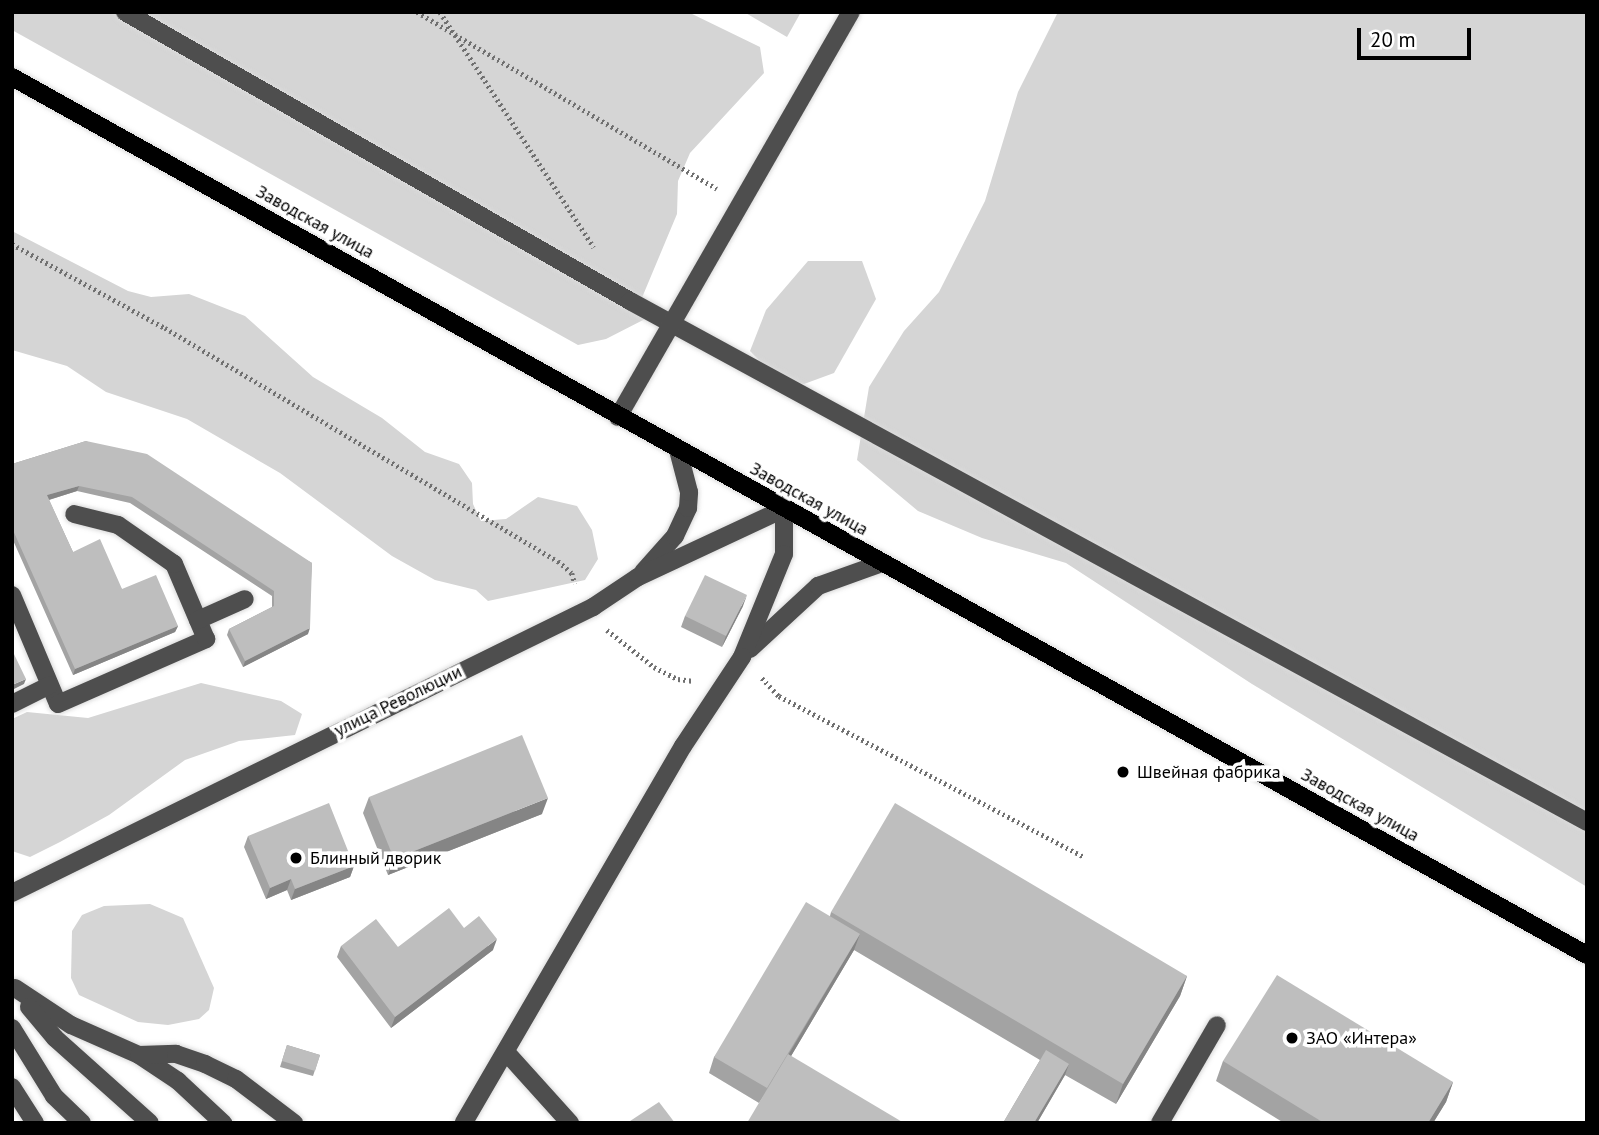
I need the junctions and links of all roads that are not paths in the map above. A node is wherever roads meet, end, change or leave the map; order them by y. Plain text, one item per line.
1 (125, 12) edge
2 (852, 12) edge
3 (12, 77) edge
4 (670, 323) junction
5 (618, 417) junction
6 (678, 450) junction
7 (784, 509) junction
8 (74, 514) dead end
9 (882, 563) junction
10 (638, 577) junction
11 (12, 595) edge
12 (245, 599) dead end
13 (198, 620) junction
14 (742, 657) junction
15 (50, 685) junction
16 (12, 704) edge
17 (1587, 822) edge
18 (12, 893) edge
19 (1587, 955) edge
20 (13, 986) edge
21 (1217, 1025) dead end
22 (12, 1028) edge
23 (506, 1052) junction
24 (139, 1055) junction
25 (12, 1087) edge
26 (35, 1123) edge
27 (82, 1123) edge
28 (150, 1123) edge
29 (223, 1123) edge
30 (294, 1123) edge
31 (464, 1123) edge
32 (570, 1123) edge
33 (1160, 1123) edge

1 - 4 street
2 - 4 street
3 - 5 main road, Заводская улица
4 - 5 street
4 - 17 street
5 - 6 main road, Заводская улица
6 - 7 main road, Заводская улица
6 - 10 street
7 - 9 main road, Заводская улица
7 - 10 street, улица Революции
7 - 14 street
8 - 13 street
9 - 14 street
9 - 19 main road, Заводская улица
10 - 18 street, улица Революции
11 - 15 street
12 - 13 street
13 - 15 street
14 - 23 street
15 - 16 street
20 - 24 street
20 - 28 street
21 - 33 street
22 - 27 street
23 - 31 street
23 - 32 street
24 - 29 street
24 - 30 street
25 - 26 street

